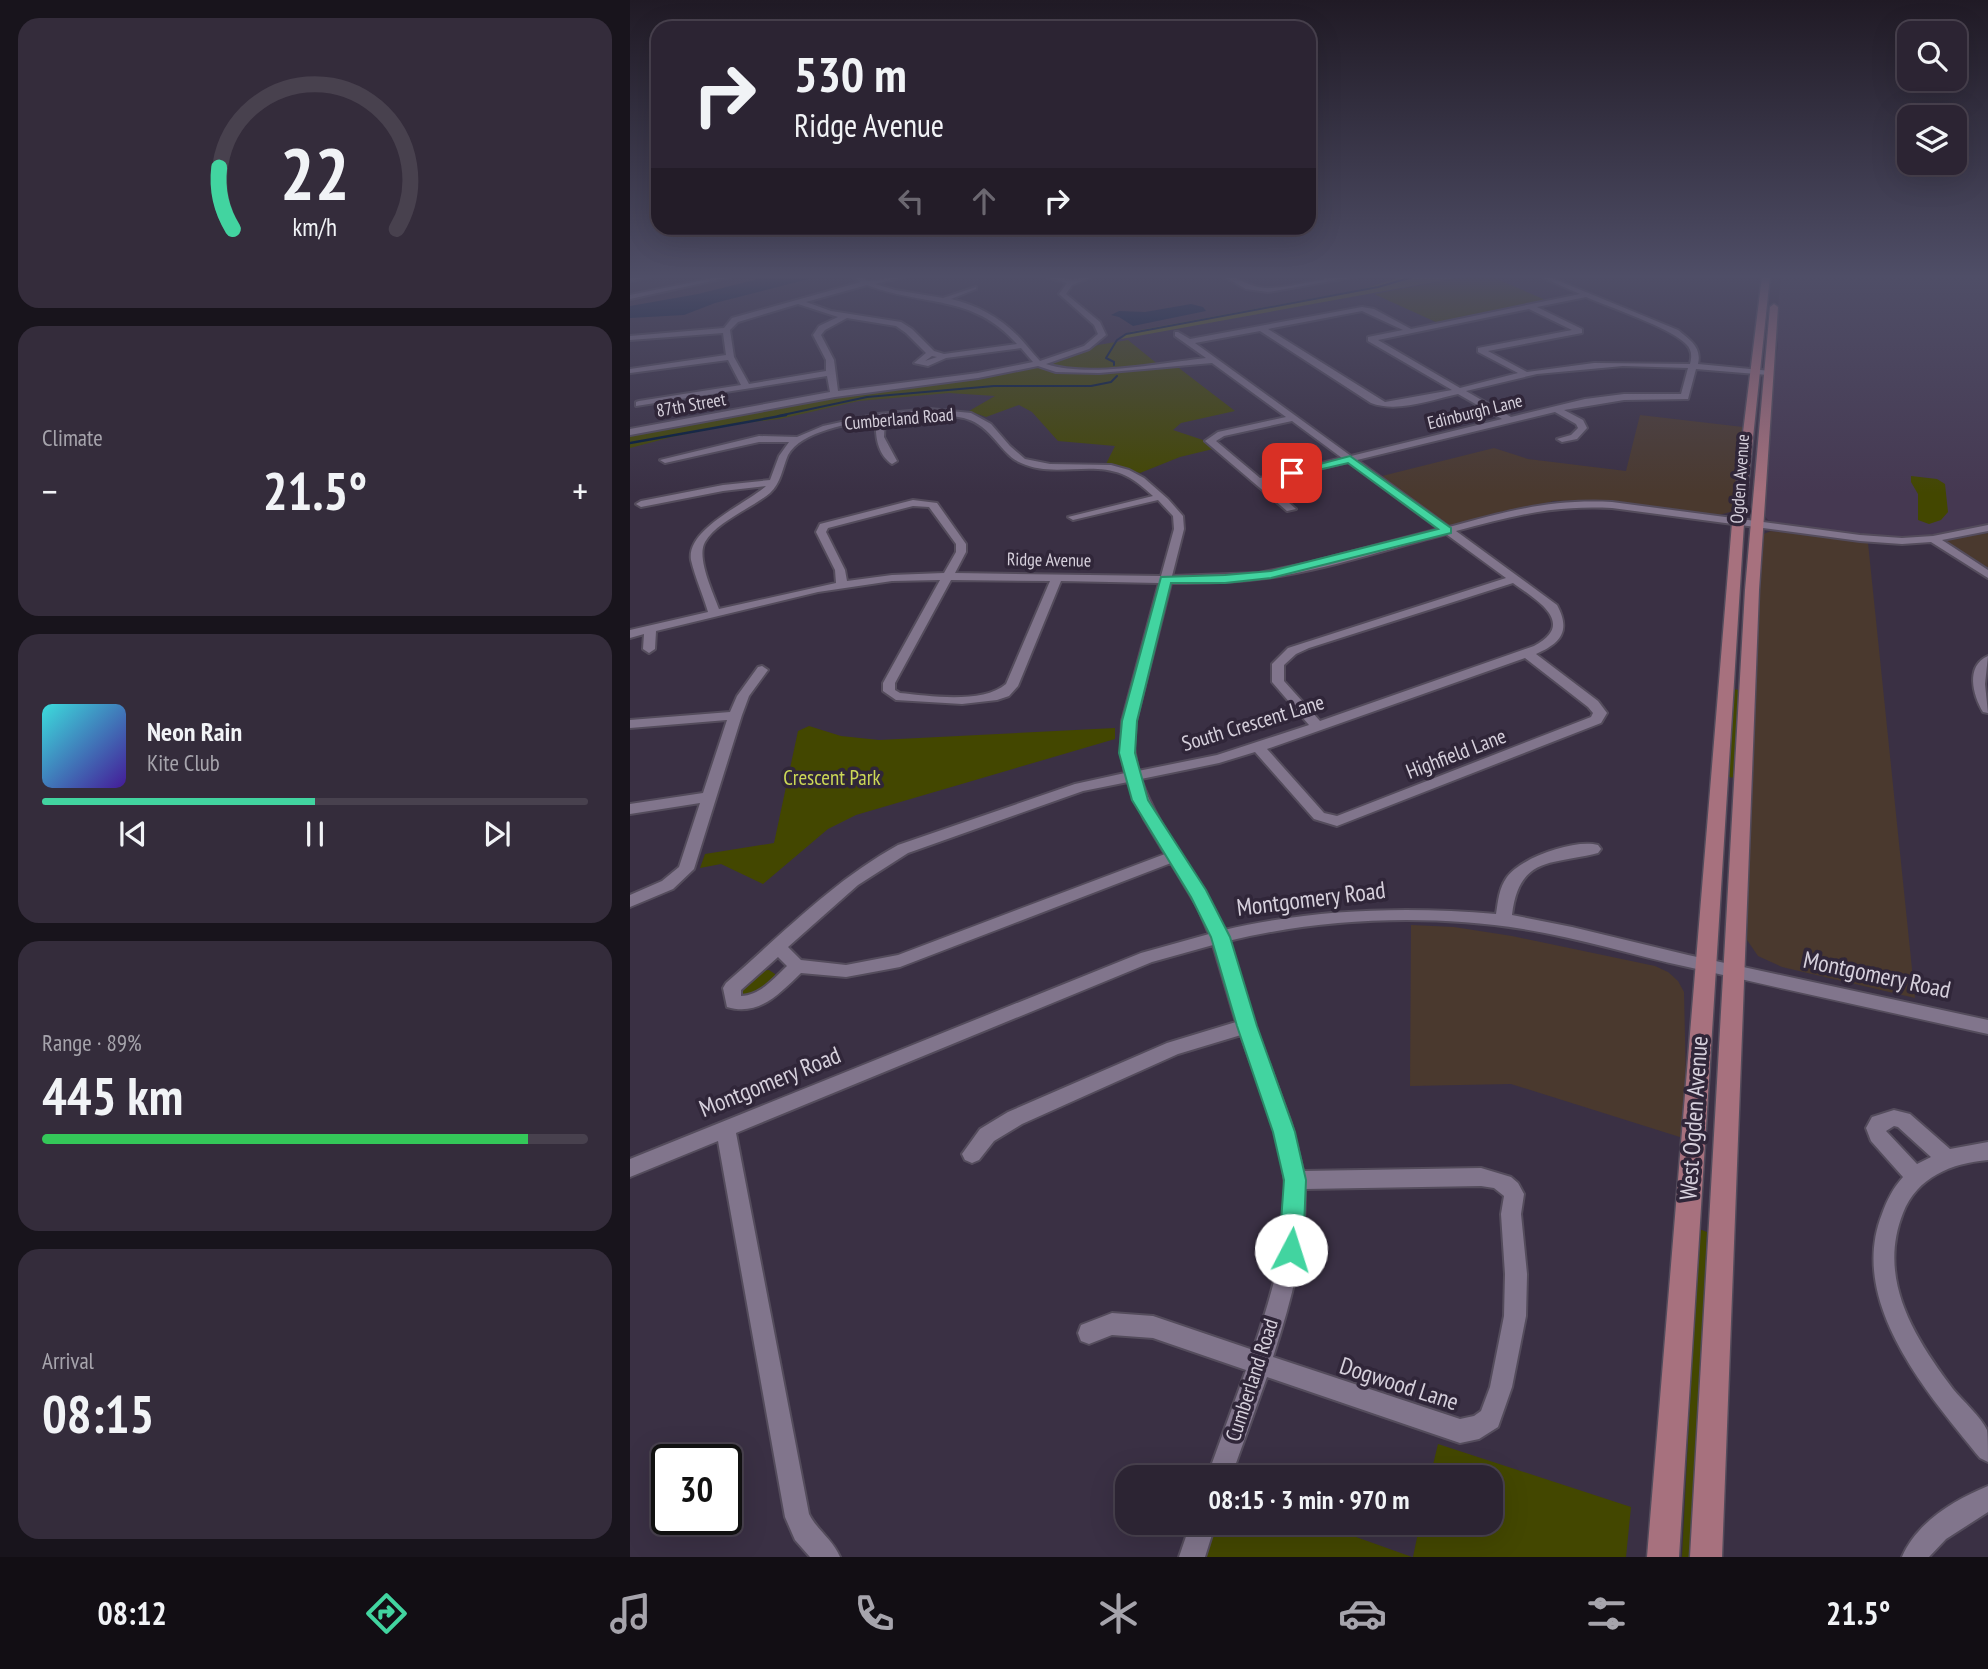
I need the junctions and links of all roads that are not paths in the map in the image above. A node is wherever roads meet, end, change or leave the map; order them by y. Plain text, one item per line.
1 (729, 349) edge
2 (825, 349) edge
3 (927, 349) edge
4 (996, 349) edge
5 (1024, 349) edge
6 (1085, 349) edge
7 (1198, 349) edge
8 (1293, 349) edge
9 (1387, 349) edge
10 (1488, 349) edge
11 (1693, 349) edge
12 (1757, 349) edge
13 (1770, 349) edge
14 (931, 353) junction
15 (944, 356) junction
16 (730, 357) junction
17 (1214, 360) junction
18 (1038, 362) junction
19 (1693, 366) junction
20 (630, 370) edge
21 (1754, 372) junction
22 (830, 373) junction
23 (1768, 373) junction
24 (1525, 374) junction
25 (746, 386) junction
26 (1457, 390) junction
27 (834, 394) junction
28 (639, 404) dead end
29 (1556, 409) junction
30 (881, 417) junction
31 (1293, 418) junction
32 (1509, 420) junction
33 (630, 432) edge
34 (1562, 439) dead end
35 (798, 440) junction
36 (1350, 459) junction
37 (665, 460) dead end
38 (892, 461) dead end
39 (1040, 465) junction
40 (1028, 473) dead end
41 (1259, 481) junction
42 (774, 482) junction
43 (1160, 497) junction
44 (641, 504) dead end
45 (1291, 509) dead end
46 (1073, 517) dead end
47 (1738, 523) junction
48 (1756, 525) junction
49 (1988, 528) edge
50 (1447, 530) junction
51 (1933, 539) junction
52 (1988, 575) edge
53 (948, 576) junction
54 (1057, 578) junction
55 (1166, 579) junction
56 (1514, 579) junction
57 (842, 584) junction
58 (715, 615) junction
59 (650, 631) junction
60 (630, 634) edge
61 (649, 649) dead end
62 (1527, 653) junction
63 (1988, 660) edge
64 (762, 670) dead end
65 (1726, 679) junction
66 (1747, 686) junction
67 (1988, 709) edge
68 (735, 715) junction
69 (630, 724) edge
70 (1317, 726) junction
71 (1258, 747) junction
72 (1132, 776) junction
73 (709, 797) junction
74 (630, 809) edge
75 (1593, 849) dead end
76 (1174, 856) junction
77 (630, 901) edge
78 (1503, 920) junction
79 (1220, 937) junction
80 (778, 947) junction
81 (1705, 965) junction
82 (797, 966) junction
83 (1733, 971) junction
84 (1247, 1026) junction
85 (1988, 1027) edge
86 (726, 1129) junction
87 (1988, 1151) edge
88 (972, 1154) dead end
89 (1946, 1158) junction
90 (630, 1168) edge
91 (1916, 1177) junction
92 (1295, 1180) junction
93 (1089, 1333) dead end
94 (1258, 1365) junction
95 (1988, 1450) edge
96 (1223, 1465) edge
97 (1988, 1498) edge
98 (1200, 1535) edge
99 (827, 1557) edge
100 (1192, 1557) edge
101 (1663, 1557) edge
102 (1706, 1557) edge
103 (1915, 1557) edge

1 - 16 street
2 - 22 street
3 - 14 street
4 - 15 street
5 - 18 street
6 - 18 street
7 - 17 street
8 - 26 street
9 - 26 street
10 - 24 street
11 - 19 street
12 - 21 main road, Ogden Avenue
13 - 23 main road, Ogden Avenue
14 - 15 street
14 - 15 street
16 - 20 street
16 - 25 street
17 - 18 street, 87th Street
17 - 31 street
18 - 27 street, 87th Street
19 - 21 street
19 - 24 street
19 - 29 street, Edinburgh Lane
21 - 23 street
21 - 47 main road, Ogden Avenue
22 - 25 street
22 - 27 street
23 - 48 main road, Ogden Avenue
24 - 26 street
25 - 28 street
26 - 32 street
27 - 33 street, 87th Street
29 - 32 street, Edinburgh Lane
29 - 34 street
30 - 35 street, Cumberland Road
30 - 38 street
30 - 39 street, Cumberland Road
31 - 36 street
31 - 41 street
32 - 36 street, Edinburgh Lane
35 - 37 street
35 - 42 street
36 - 41 street, Edinburgh Lane
36 - 50 street
39 - 40 street
39 - 43 street, Cumberland Road
41 - 45 street
42 - 44 street
42 - 58 street
43 - 46 street
43 - 55 street, Cumberland Road
47 - 48 street, Ridge Avenue
47 - 50 street, Ridge Avenue
47 - 65 main road, Ogden Avenue
48 - 51 street, Ridge Avenue
48 - 66 main road, Ogden Avenue
49 - 51 street, Ridge Avenue
50 - 55 street, Ridge Avenue
50 - 56 street
51 - 52 street
53 - 54 street, Ridge Avenue
53 - 54 street
53 - 57 street, Ridge Avenue
53 - 57 street
54 - 55 street, Ridge Avenue
55 - 72 street, Cumberland Road
56 - 62 street, South Crescent Lane
56 - 70 street
57 - 58 street, Ridge Avenue
58 - 59 street, Ridge Avenue
59 - 60 street, Ridge Avenue
59 - 61 street
62 - 70 street, South Crescent Lane
62 - 71 street, Highfield Lane
63 - 67 street
64 - 68 street
65 - 66 main road
65 - 81 main road, West Ogden Avenue
66 - 83 main road, West Ogden Avenue
68 - 69 street
68 - 73 street
70 - 71 street, South Crescent Lane
71 - 72 street, South Crescent Lane
72 - 76 street, Cumberland Road
72 - 80 street, South Crescent Lane
73 - 74 street
73 - 77 street
75 - 78 street
76 - 79 street, Cumberland Road
76 - 82 street
78 - 79 street, Montgomery Road
78 - 81 street, Montgomery Road
79 - 84 street, Cumberland Road
79 - 86 street, Montgomery Road
80 - 82 street
80 - 82 street, South Crescent Lane
81 - 83 street, Montgomery Road
81 - 101 main road, West Ogden Avenue
83 - 85 street, Montgomery Road
83 - 102 main road, West Ogden Avenue
84 - 88 street
84 - 92 street, Cumberland Road
86 - 90 street, Montgomery Road
86 - 99 street
87 - 89 street
89 - 91 street
89 - 91 street
91 - 95 street
92 - 94 street, Cumberland Road
92 - 94 street, Dogwood Lane
93 - 94 street, Dogwood Lane
94 - 96 street, Cumberland Road
97 - 103 street
98 - 100 street

